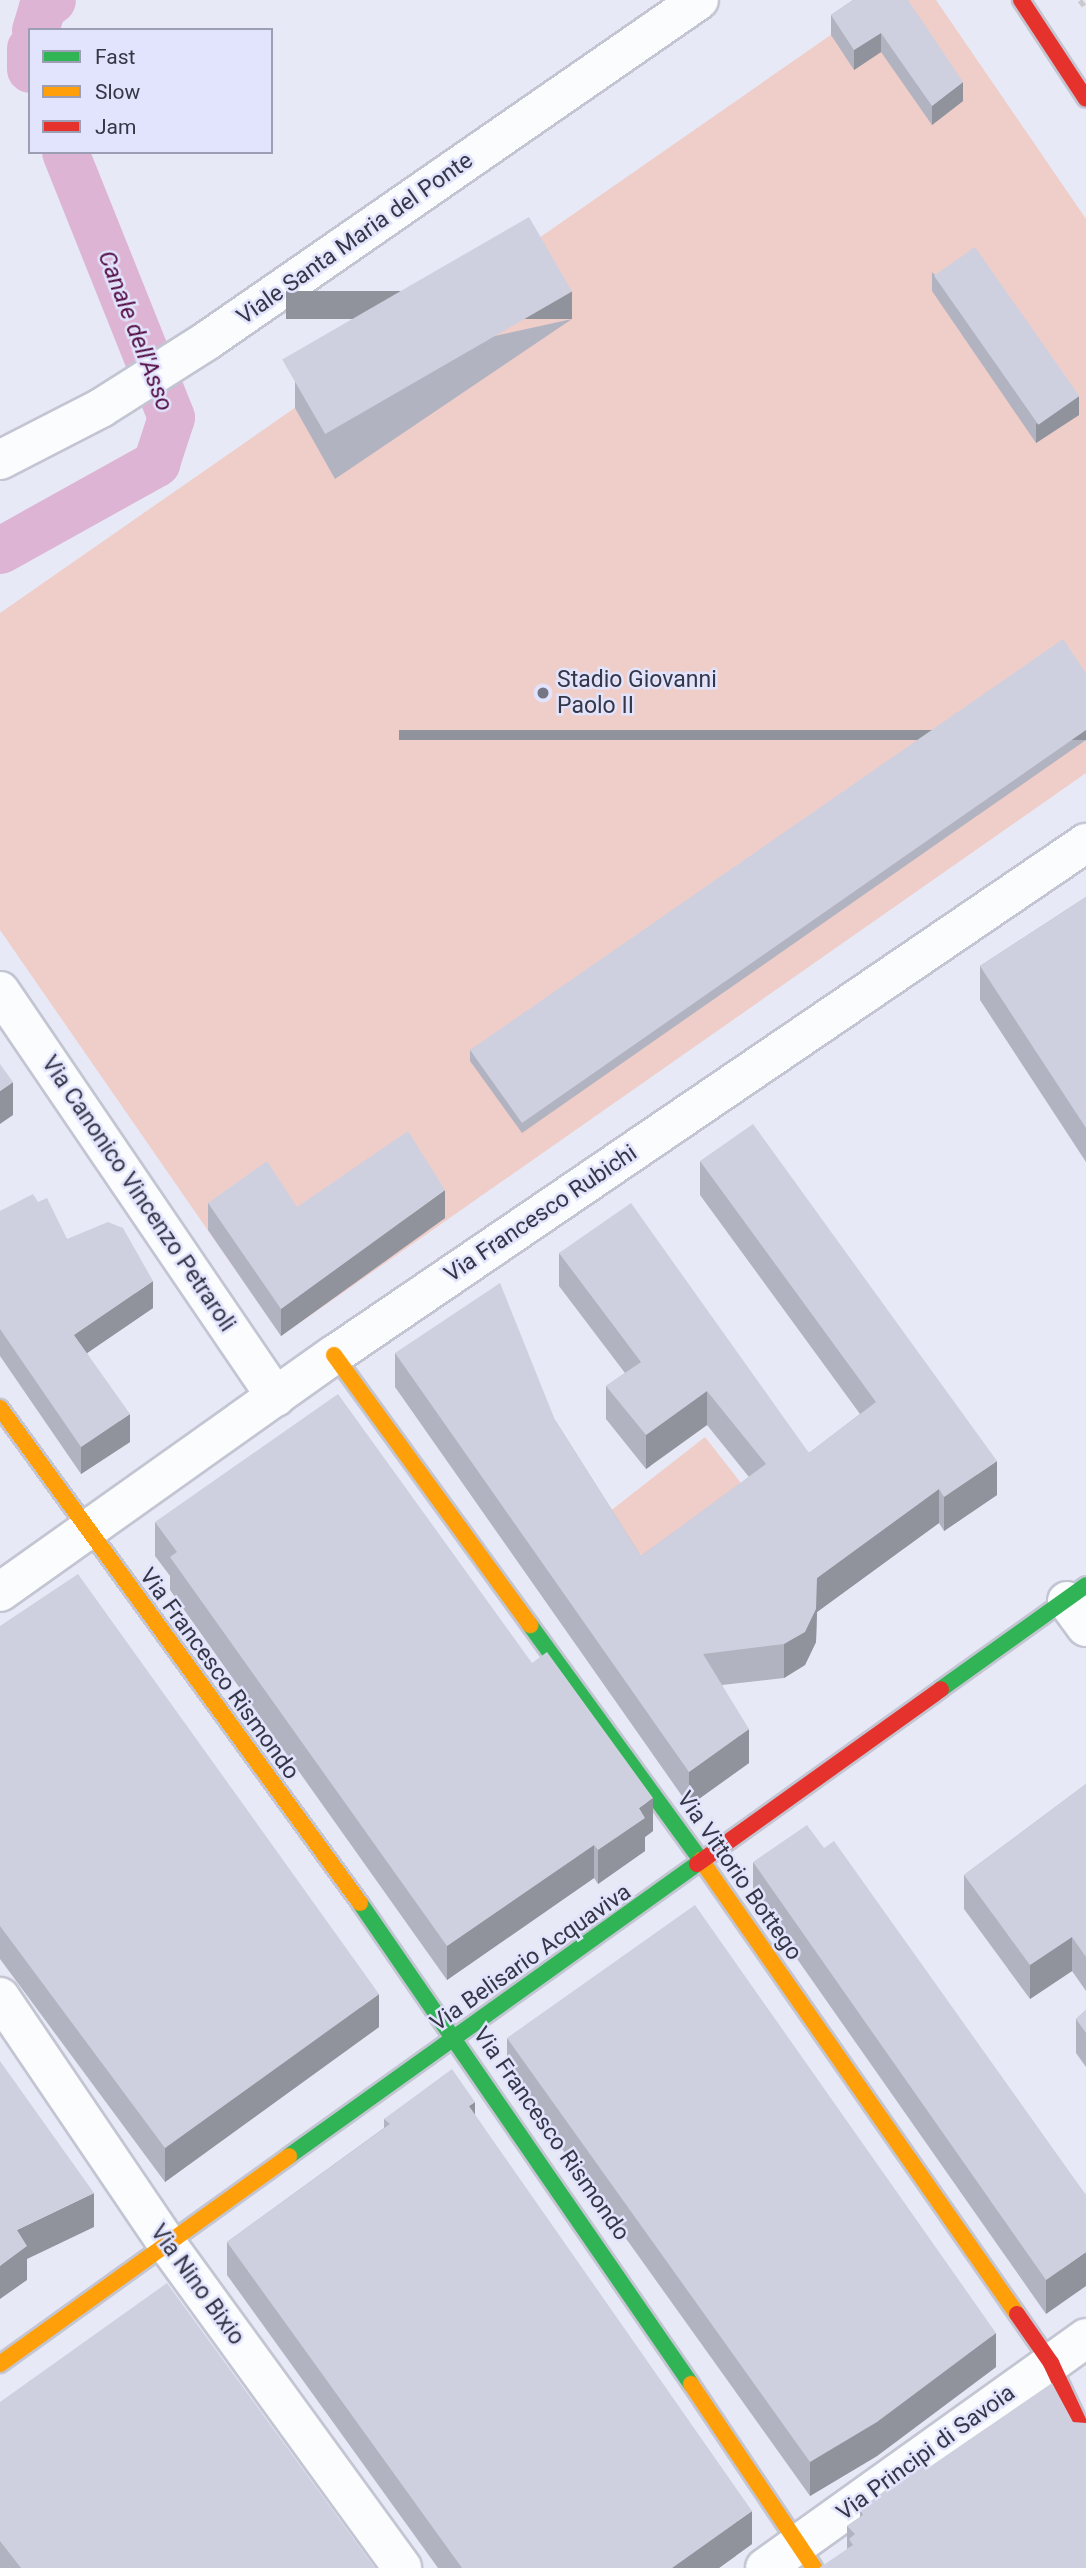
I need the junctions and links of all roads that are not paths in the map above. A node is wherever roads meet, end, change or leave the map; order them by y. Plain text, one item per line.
1 (698, 0) edge
2 (1021, 0) edge
3 (1086, 99) edge
4 (0, 460) edge
5 (1086, 843) edge
6 (0, 991) edge
7 (334, 1355) junction
8 (276, 1397) junction
9 (0, 1408) edge
10 (88, 1533) junction
11 (0, 1592) edge
12 (1080, 1604) edge
13 (704, 1864) junction
14 (0, 1997) edge
15 (458, 2038) junction
16 (167, 2244) junction
17 (1086, 2338) edge
18 (1051, 2363) junction
19 (0, 2364) edge
20 (1086, 2438) edge
21 (806, 2557) edge
22 (402, 2568) edge
23 (765, 2568) edge

1 - 4 street, Viale Santa Maria del Ponte
2 - 3 street
5 - 7 street, Via Francesco Rubichi
6 - 8 street, Via Canonico Vincenzo Petraroli
7 - 8 street, Via Francesco Rubichi
7 - 13 street, Via Vittorio Bottego
8 - 10 street, Via Francesco Rubichi
9 - 10 street, Via Francesco Rismondo
10 - 11 street, Via Francesco Rubichi
10 - 15 street, Via Francesco Rismondo
12 - 13 street, Via Belisario Acquaviva
13 - 15 street, Via Belisario Acquaviva
13 - 18 street, Via Vittorio Bottego
14 - 16 street, Via Nino Bixio
15 - 16 street, Via Belisario Acquaviva
15 - 21 street, Via Francesco Rismondo
16 - 19 street, Via Belisario Acquaviva
16 - 22 street, Via Nino Bixio
17 - 18 street, Via Principi di Savoia
18 - 20 street, Via Vittorio Bottego
18 - 21 street, Via Principi di Savoia
21 - 23 street, Via Principi di Savoia

